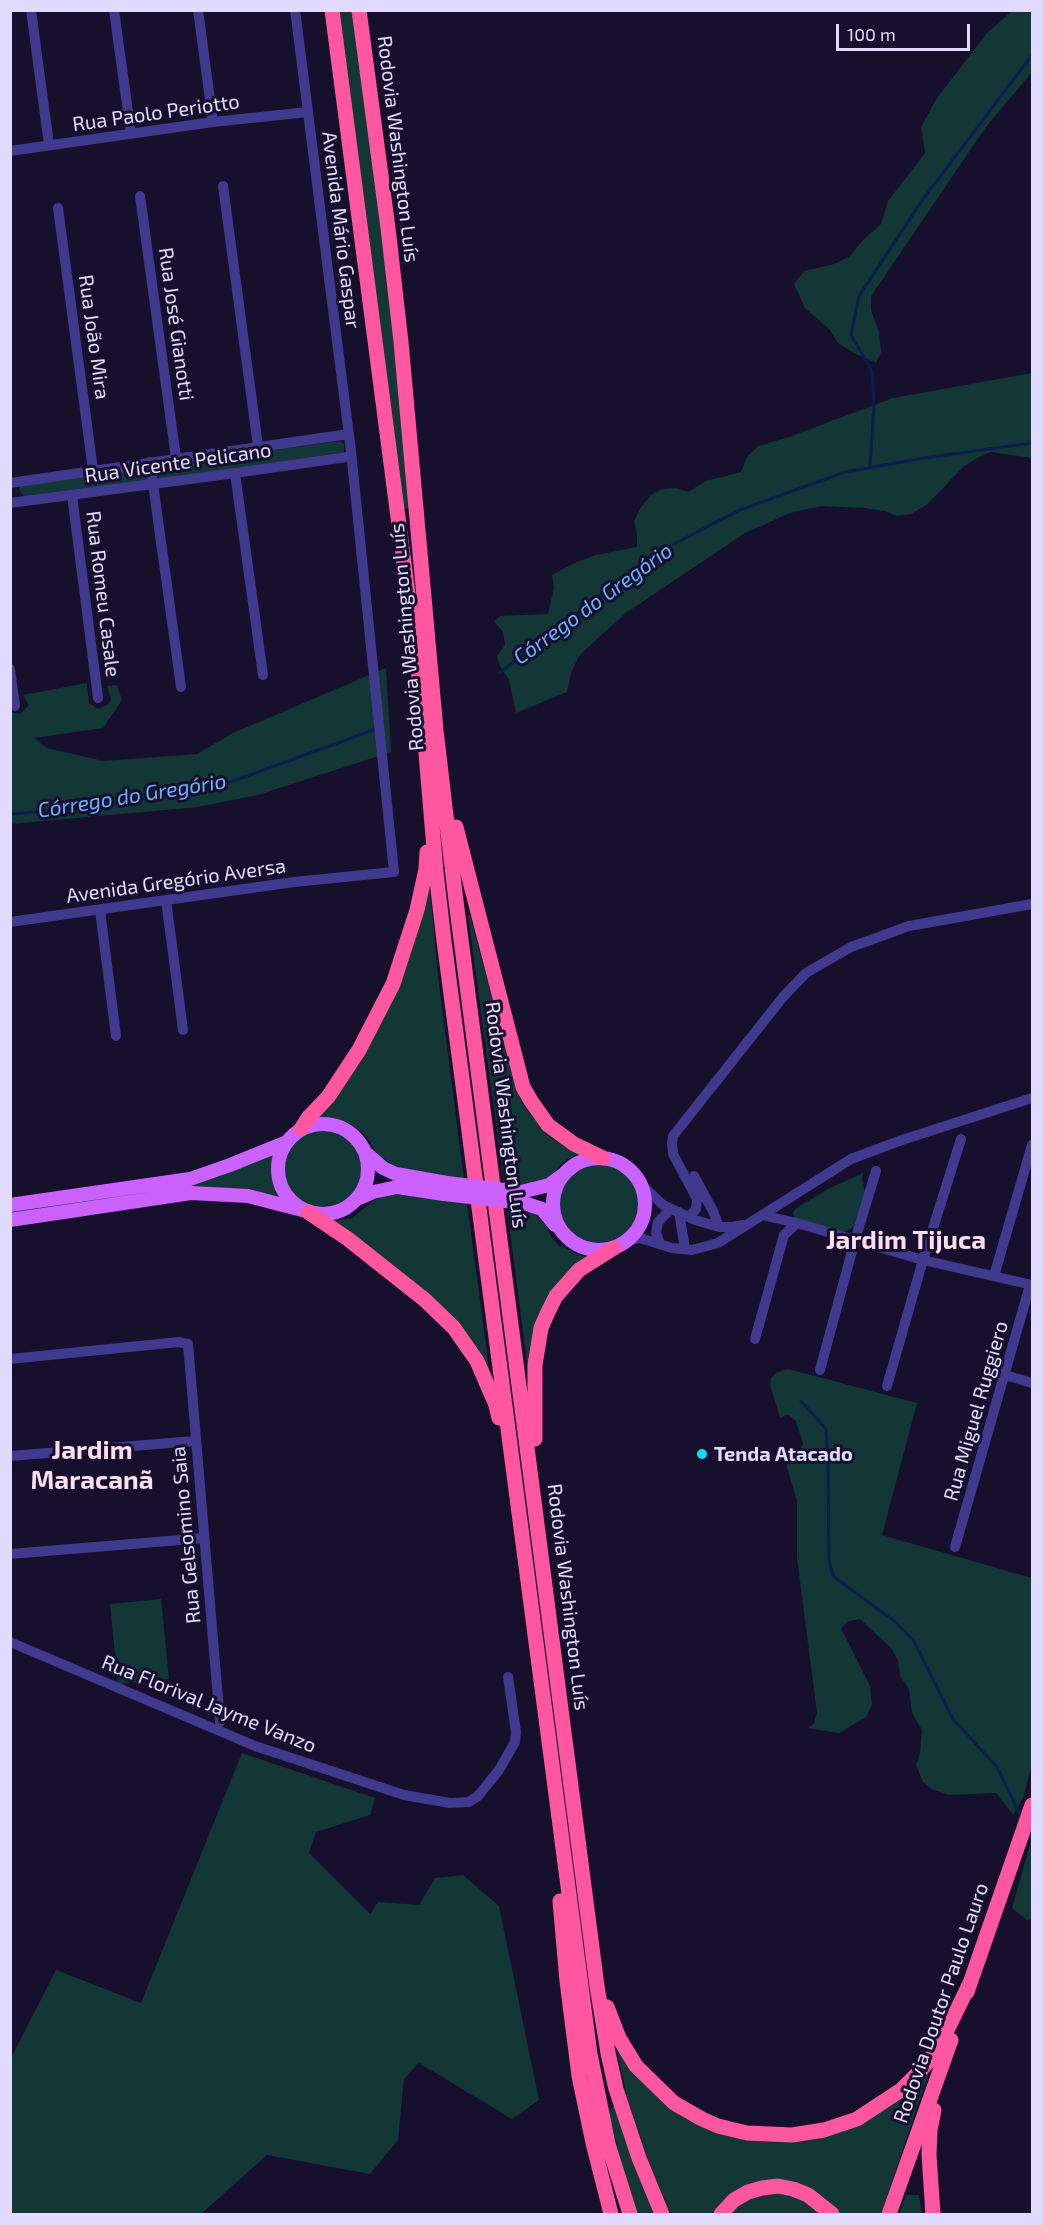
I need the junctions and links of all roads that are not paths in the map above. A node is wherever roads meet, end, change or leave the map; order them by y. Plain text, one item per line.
1 (31, 10) edge
2 (114, 10) edge
3 (198, 10) edge
4 (295, 10) edge
5 (332, 10) edge
6 (359, 10) edge
7 (308, 112) junction
8 (213, 122) junction
9 (131, 134) junction
10 (49, 145) junction
11 (10, 151) edge
12 (223, 186) dead end
13 (140, 196) dead end
14 (58, 208) dead end
15 (348, 434) junction
16 (258, 446) junction
17 (350, 455) junction
18 (176, 458) junction
19 (150, 462) junction
20 (93, 470) junction
21 (235, 473) junction
22 (10, 484) edge
23 (153, 485) junction
24 (72, 495) junction
25 (12, 503) edge
26 (10, 669) edge
27 (263, 675) dead end
28 (181, 687) dead end
29 (98, 698) dead end
30 (15, 706) dead end
31 (436, 730) junction
32 (431, 792) junction
33 (166, 900) junction
34 (1032, 904) edge
35 (100, 910) junction
36 (10, 922) edge
37 (183, 1030) dead end
38 (116, 1036) dead end
39 (1032, 1098) edge
40 (302, 1129) junction
41 (677, 1132) junction
42 (962, 1139) dead end
43 (287, 1142) junction
44 (1032, 1145) edge
45 (367, 1154) junction
46 (603, 1158) junction
47 (876, 1172) dead end
48 (565, 1173) junction
49 (642, 1185) junction
50 (446, 1189) junction
51 (359, 1198) junction
52 (522, 1198) junction
53 (784, 1200) junction
54 (10, 1205) edge
55 (305, 1211) junction
56 (680, 1213) junction
57 (762, 1215) junction
58 (10, 1220) edge
59 (795, 1223) junction
60 (746, 1224) junction
61 (719, 1227) junction
62 (562, 1232) junction
63 (628, 1240) junction
64 (855, 1240) junction
65 (660, 1245) junction
66 (707, 1247) junction
67 (614, 1248) junction
68 (685, 1249) junction
69 (923, 1260) junction
70 (994, 1276) junction
71 (1031, 1285) edge
72 (755, 1339) dead end
73 (10, 1359) edge
74 (820, 1370) dead end
75 (1005, 1375) junction
76 (1032, 1383) edge
77 (887, 1386) dead end
78 (195, 1441) junction
79 (10, 1456) edge
80 (536, 1508) junction
81 (520, 1520) junction
82 (204, 1538) junction
83 (956, 1547) dead end
84 (10, 1554) edge
85 (10, 1642) edge
86 (508, 1677) dead end
87 (220, 1722) dead end
88 (548, 1740) junction
89 (1031, 1811) edge
90 (588, 1917) junction
91 (970, 1983) junction
92 (955, 2028) junction
93 (611, 2214) edge
94 (630, 2214) edge
95 (662, 2214) edge
96 (721, 2214) edge
97 (832, 2214) edge
98 (889, 2214) edge
99 (933, 2214) edge

1 - 10 street
2 - 9 street
3 - 8 street
4 - 7 street, Avenida Mário Gaspar
5 - 32 highway, Rodovia Washington Luís
6 - 31 highway, Rodovia Washington Luís
7 - 8 street, Rua Paolo Periotto
7 - 15 street, Avenida Mário Gaspar
8 - 9 street, Rua Paolo Periotto
9 - 10 street, Rua Paolo Periotto
10 - 11 street, Rua Paolo Periotto
12 - 16 street
13 - 18 street, Rua José Gianotti
14 - 20 street, Rua João Mira
15 - 16 street, Rua Vicente Pelicano
15 - 17 street, Avenida Mário Gaspar
16 - 18 street, Rua Vicente Pelicano
17 - 21 street, Rua Vicente Pelicano
17 - 33 street, Avenida Gregório Aversa
18 - 19 street, Rua Vicente Pelicano
19 - 20 street, Rua Vicente Pelicano
19 - 23 street
20 - 22 street, Rua Vicente Pelicano
21 - 23 street, Rua Vicente Pelicano
21 - 27 street
22 - 25 street
23 - 24 street, Rua Vicente Pelicano
23 - 28 street
24 - 25 street, Rua Vicente Pelicano
24 - 29 street, Rua Romeu Casale
26 - 30 street
31 - 46 highway
31 - 80 highway, Rodovia Washington Luís
32 - 40 highway
32 - 81 highway, Rodovia Washington Luís
33 - 35 street, Avenida Gregório Aversa
33 - 37 street
34 - 41 street
35 - 36 street, Avenida Gregório Aversa
35 - 38 street
39 - 53 street
40 - 43 main road
40 - 45 main road
41 - 56 street
41 - 61 street
42 - 69 street
43 - 54 main road
43 - 55 main road
44 - 70 street
45 - 50 main road
45 - 51 main road
46 - 48 main road
46 - 49 main road
47 - 64 street
48 - 52 main road
48 - 62 main road
49 - 56 street
49 - 63 main road
50 - 51 main road
50 - 52 main road, bridge
51 - 55 main road
52 - 62 main road
53 - 57 street
53 - 59 street
55 - 58 main road
55 - 81 highway
56 - 61 street
56 - 65 street
56 - 68 street
57 - 59 street
57 - 60 street
59 - 64 street
59 - 72 street
60 - 61 street
60 - 66 street
61 - 66 street
62 - 67 main road
63 - 65 street
63 - 67 main road
64 - 69 street
64 - 74 street
65 - 68 street
66 - 68 street
67 - 80 highway
69 - 70 street
69 - 77 street
70 - 71 street
71 - 75 street, Rua Miguel Ruggiero
73 - 78 street, Rua Gelsomino Saia
75 - 76 street
75 - 83 street, Rua Miguel Ruggiero
78 - 79 street
78 - 82 street, Rua Gelsomino Saia
80 - 90 highway, Rodovia Washington Luís
81 - 88 highway, Rodovia Washington Luís
82 - 84 street
82 - 87 street, Rua Gelsomino Saia
85 - 86 street, Rua Florival Jayme Vanzo
88 - 93 highway
88 - 94 highway, Rodovia Washington Luís
89 - 91 highway, Rodovia Doutor Paulo Lauro
90 - 91 highway
90 - 95 highway, Rodovia Washington Luís
91 - 92 highway, Rodovia Doutor Paulo Lauro
92 - 98 highway, Rodovia Doutor Paulo Lauro
92 - 99 highway
96 - 97 highway

